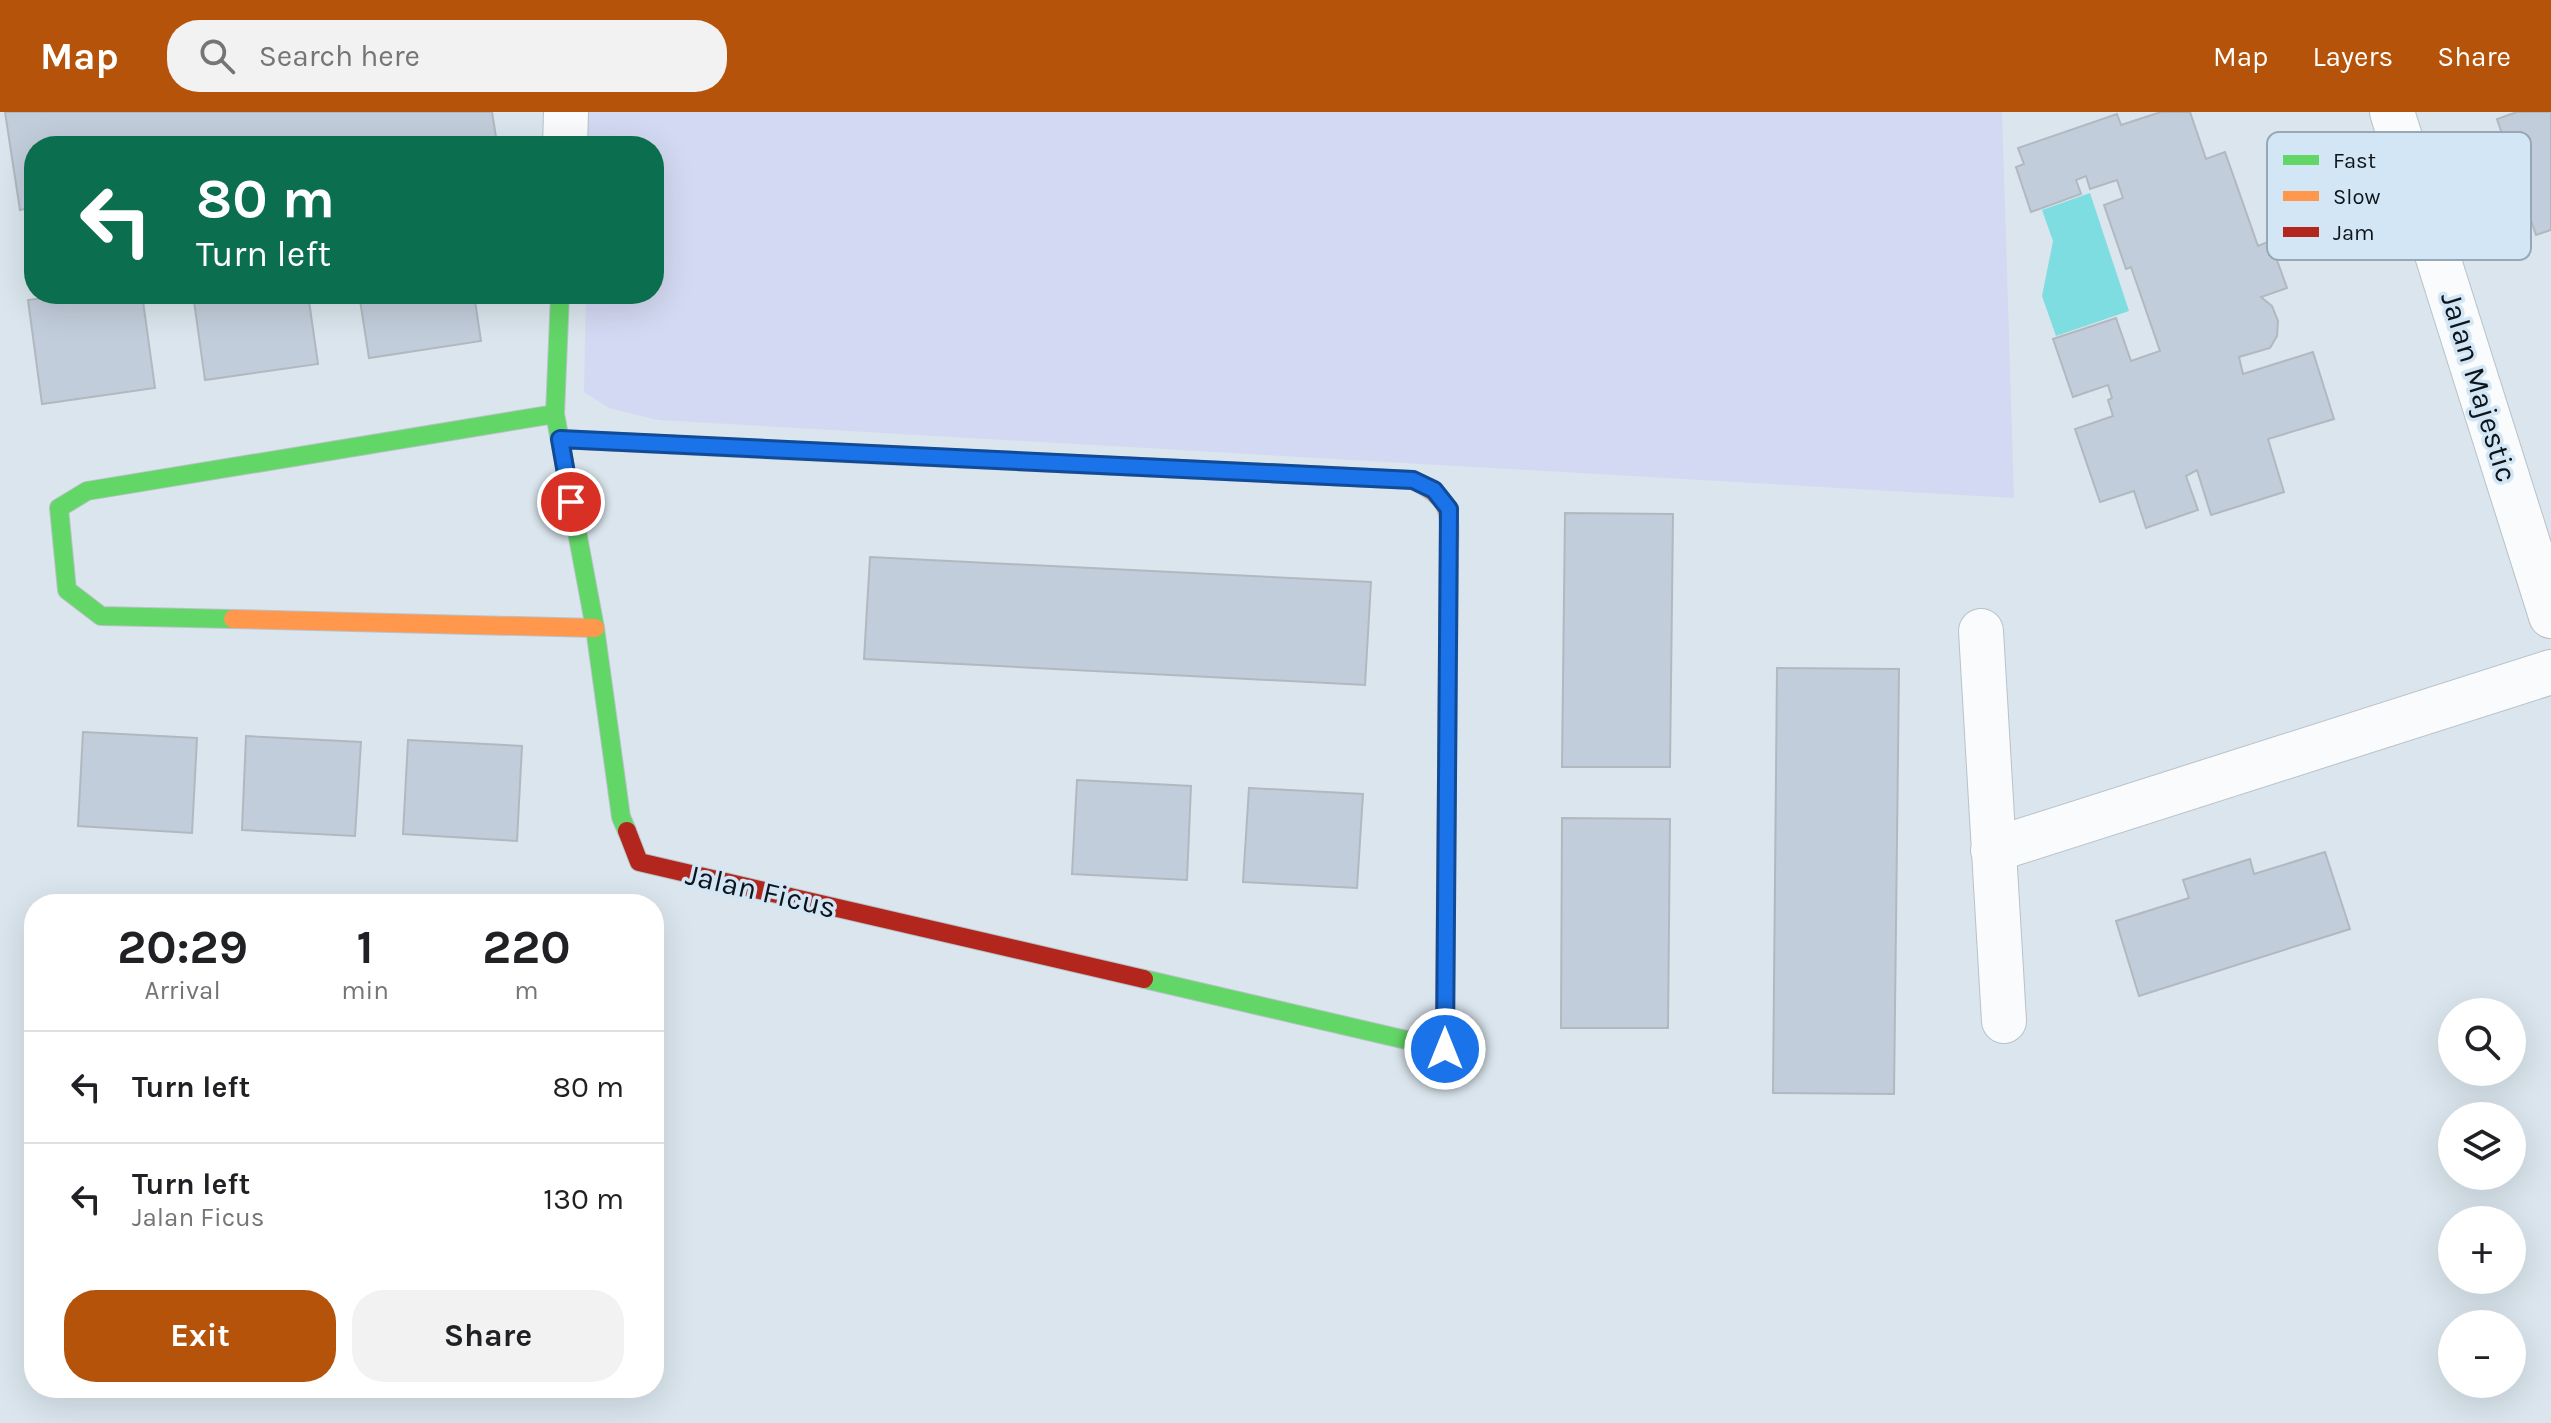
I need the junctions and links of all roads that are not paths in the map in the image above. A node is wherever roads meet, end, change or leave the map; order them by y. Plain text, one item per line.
1 (566, 112) edge
2 (2392, 112) edge
3 (2398, 132) edge
4 (565, 136) edge
5 (2439, 260) edge
6 (560, 304) edge
7 (555, 414) junction
8 (560, 439) junction
9 (2551, 616) edge
10 (595, 628) junction
11 (1981, 631) dead end
12 (2551, 672) edge
13 (1993, 850) junction
14 (2004, 1021) dead end

1 - 4 street
2 - 3 street, Jalan Majestic
5 - 9 street, Jalan Majestic
6 - 7 street, Jalan Ficus
7 - 8 street, Jalan Ficus
7 - 10 street
8 - 10 street, Jalan Ficus
8 - 10 street, Jalan Ficus
11 - 13 street
12 - 13 street
13 - 14 street

